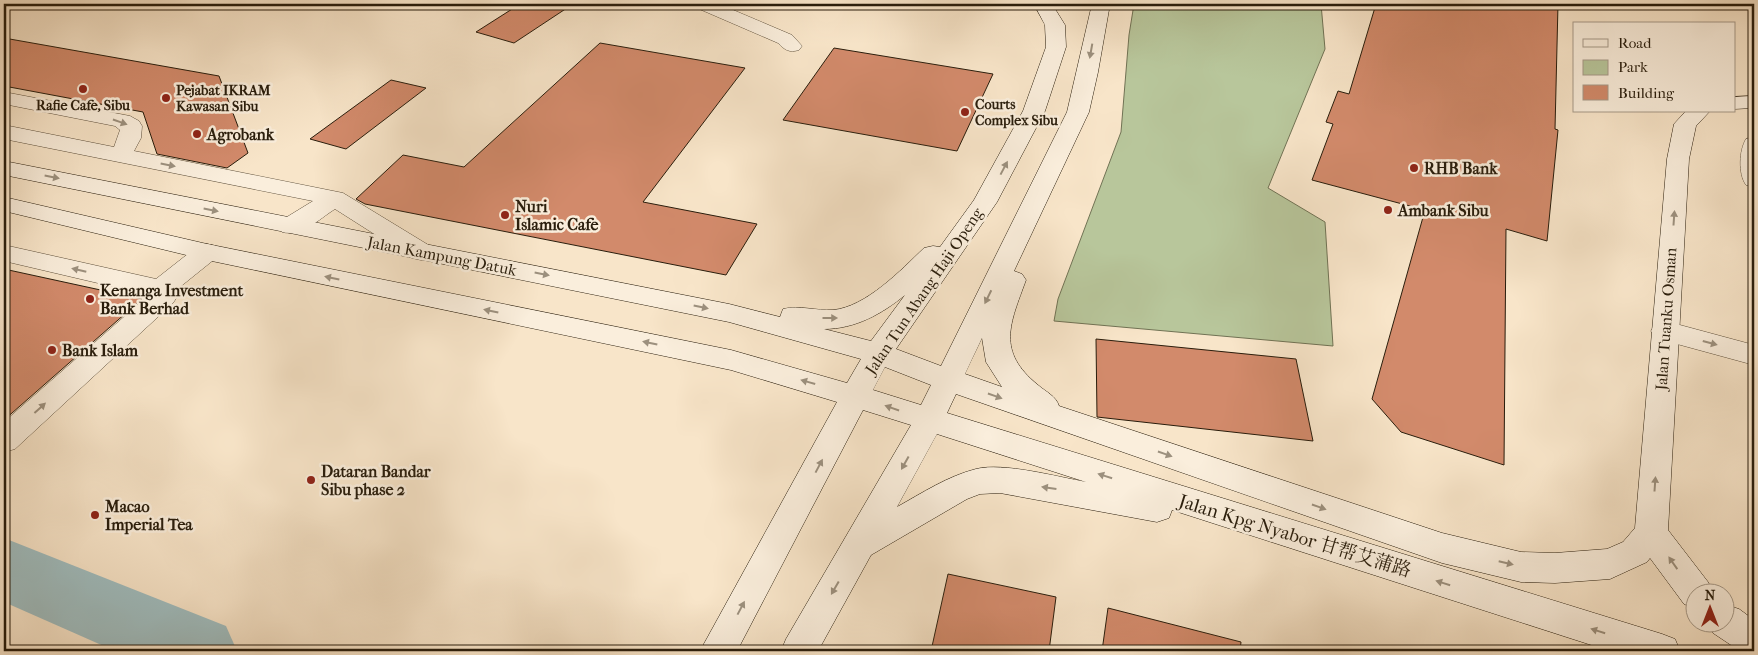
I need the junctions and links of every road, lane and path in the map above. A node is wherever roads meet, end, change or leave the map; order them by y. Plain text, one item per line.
1 (704, 4) edge
2 (1043, 4) edge
3 (1102, 4) edge
4 (792, 46) dead end
5 (4, 98) edge
6 (1754, 102) edge
7 (1736, 104) edge
8 (1698, 112) edge
9 (4, 132) edge
10 (1754, 144) edge
11 (120, 156) junction
12 (1054, 163) junction
13 (4, 168) edge
14 (1754, 180) edge
15 (335, 198) junction
16 (985, 202) junction
17 (4, 204) edge
18 (291, 226) junction
19 (207, 252) junction
20 (421, 252) junction
21 (4, 253) edge
22 (161, 289) junction
23 (729, 312) junction
24 (1665, 330) junction
25 (878, 353) junction
26 (1754, 355) edge
27 (949, 380) junction
28 (855, 396) junction
29 (929, 420) junction
30 (4, 440) edge
31 (1130, 442) junction
32 (1286, 533) junction
33 (1651, 533) junction
34 (859, 546) junction
35 (1688, 582) edge
36 (1736, 628) edge
37 (1754, 640) edge
38 (718, 651) edge
39 (799, 651) edge
40 (1662, 651) edge

1 - 4 street
16 -> 2 street, Jalan Tun Abang Haji Openg
3 -> 12 street
5 -> 11 street
6 - 7 street
24 -> 8 street, Jalan Tuanku Osman
9 - 11 street
10 - 14 street
11 -> 15 street
12 -> 27 street
12 - 31 street
13 -> 18 street, Jalan Kampung Datuk
15 - 18 street
15 - 20 street
23 -> 16 street
16 - 25 street, Jalan Tun Abang Haji Openg
17 - 19 street
18 - 20 street, Jalan Kampung Datuk
19 - 22 street
28 -> 19 street
20 -> 23 street, Jalan Kampung Datuk
22 -> 21 street
30 -> 22 street
23 - 25 street, Jalan Kampung Datuk
24 -> 26 street
33 -> 24 street, Jalan Tuanku Osman
25 - 27 street, Jalan Kampung Datuk
25 - 28 street, Jalan Tun Abang Haji Openg
27 - 29 street
27 -> 31 street, Jalan Kpg Nyabor 甘帮艾蒲路
29 -> 28 street, Jalan Kpg Nyabor 甘帮艾蒲路
38 -> 28 street, Jalan Tun Abang Haji Openg
32 -> 29 street, Jalan Kpg Nyabor 甘帮艾蒲路
29 -> 34 street
31 -> 33 street, Jalan Kpg Nyabor 甘帮艾蒲路
32 -> 34 street
40 -> 32 street, Jalan Kpg Nyabor 甘帮艾蒲路
35 -> 33 street
34 -> 39 street
36 - 37 street

